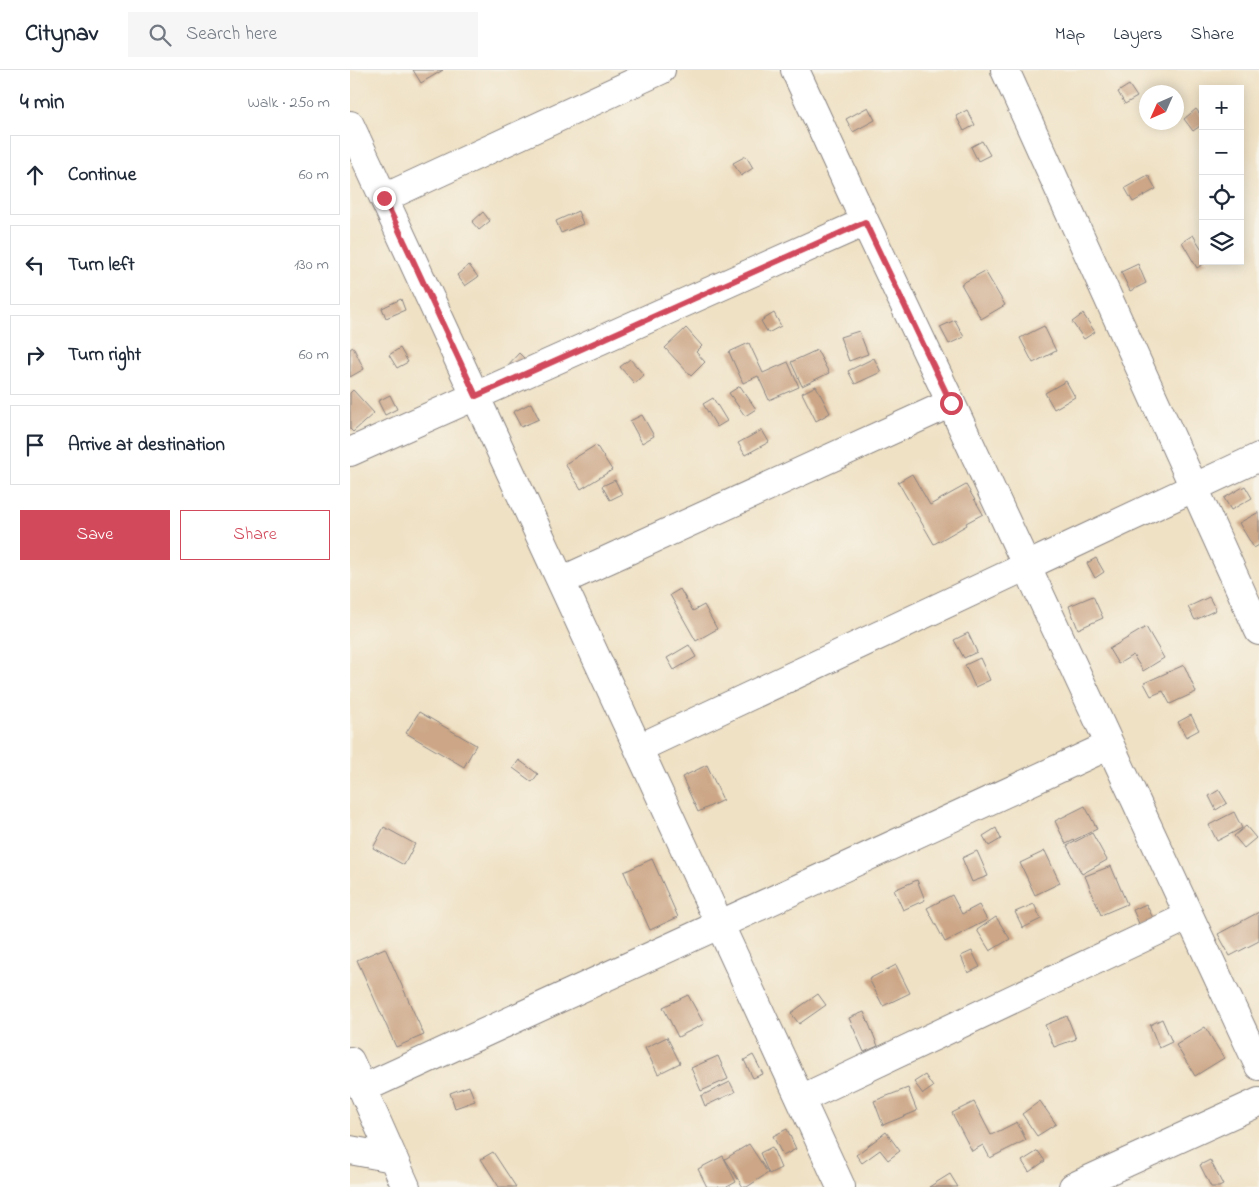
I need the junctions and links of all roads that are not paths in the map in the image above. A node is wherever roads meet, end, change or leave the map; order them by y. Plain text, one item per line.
1 (661, 70) edge
2 (796, 70) edge
3 (1005, 70) edge
4 (350, 125) edge
5 (384, 198) junction
6 (865, 222) junction
7 (476, 396) junction
8 (951, 403) junction
9 (350, 452) edge
10 (1259, 457) edge
11 (1194, 488) junction
12 (1026, 566) junction
13 (561, 580) junction
14 (1259, 631) edge
15 (1110, 745) junction
16 (639, 748) junction
17 (1189, 916) junction
18 (720, 924) junction
19 (350, 1061) edge
20 (1259, 1066) edge
21 (362, 1089) junction
22 (800, 1099) junction
23 (1259, 1102) edge
24 (350, 1150) edge
25 (393, 1158) junction
26 (406, 1187) edge
27 (841, 1187) edge
28 (1073, 1187) edge

1 - 5 street
2 - 6 street
3 - 11 street
4 - 5 street
5 - 7 street
6 - 7 street
6 - 8 street
7 - 9 street
7 - 13 street
8 - 12 street
8 - 13 street
10 - 11 street
11 - 12 street
11 - 14 street
12 - 15 street
12 - 16 street
13 - 16 street
15 - 17 street
15 - 18 street
16 - 18 street
17 - 20 street
17 - 22 street
18 - 21 street
18 - 22 street
19 - 21 street
21 - 25 street
22 - 27 street
23 - 28 street
24 - 25 street
25 - 26 street

